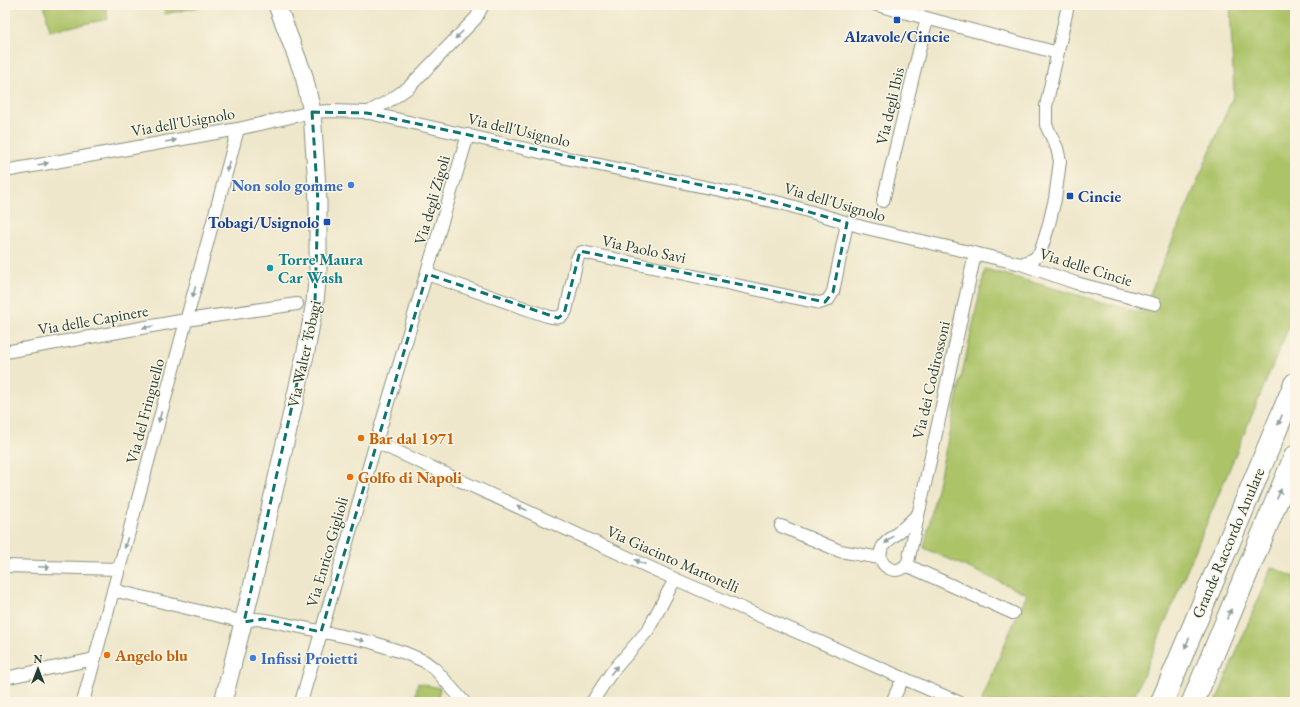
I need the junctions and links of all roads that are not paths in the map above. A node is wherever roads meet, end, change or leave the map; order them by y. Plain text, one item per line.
1 (277, 5) edge
2 (483, 5) edge
3 (878, 5) edge
4 (1068, 5) edge
5 (927, 18) junction
6 (1058, 53) junction
7 (312, 112) junction
8 (367, 112) junction
9 (238, 128) junction
10 (468, 135) junction
11 (5, 171) edge
12 (883, 201) dead end
13 (847, 223) junction
14 (975, 254) junction
15 (1021, 264) junction
16 (427, 274) junction
17 (297, 304) dead end
18 (1155, 304) dead end
19 (186, 320) junction
20 (5, 352) edge
21 (1295, 384) edge
22 (376, 442) junction
23 (1295, 457) edge
24 (918, 514) junction
25 (781, 526) dead end
26 (880, 558) junction
27 (5, 566) edge
28 (906, 566) junction
29 (119, 569) junction
30 (675, 578) junction
31 (113, 590) junction
32 (1012, 613) dead end
33 (244, 622) junction
34 (321, 632) junction
35 (94, 659) junction
36 (5, 678) edge
37 (903, 678) junction
38 (83, 702) edge
39 (223, 702) edge
40 (301, 702) edge
41 (464, 702) edge
42 (592, 702) edge
43 (892, 702) edge
44 (958, 702) edge
45 (1162, 702) edge
46 (1193, 702) edge

1 - 7 street, Via Walter Tobagi
2 -> 8 street
3 - 5 street
4 - 6 street, Via delle Cincie
5 - 6 street
5 - 12 street, Via degli Ibis
6 - 15 street, Via delle Cincie
7 - 8 street, Via dell'Usignolo
7 - 9 street, Via dell'Usignolo
7 - 33 street, Via Walter Tobagi
8 - 10 street, Via dell'Usignolo
11 -> 9 street, Via dell'Usignolo
9 -> 19 street, Via del Fringuello
10 - 13 street, Via dell'Usignolo
10 - 16 street, Via degli Zigoli
13 - 14 street, Via dell'Usignolo
13 - 16 street, Via Paolo Savi
14 - 15 street, Via dell'Usignolo
14 - 24 street, Via dei Codirossoni
15 - 18 street, Via delle Cincie
16 - 22 street, Via Enrico Giglioli
17 - 19 street, Via delle Capinere
19 -> 20 street, Via delle Capinere
19 -> 29 street, Via del Fringuello
21 -> 45 highway, Grande Raccordo Anulare
30 -> 22 street, Via Giacinto Martorelli
22 - 34 street, Via Enrico Giglioli
46 -> 23 highway, Grande Raccordo Anulare
24 -> 26 street
24 - 28 street, Via dei Codirossoni
25 - 26 street
26 - 28 street
27 -> 29 street
28 - 32 street
29 - 31 street, Via del Fringuello
30 - 37 street, Via Giacinto Martorelli
42 -> 30 street
31 - 33 street
31 - 35 street, Via del Fringuello
33 - 34 street
33 - 39 street, Via Walter Tobagi
34 - 40 street, Via Enrico Giglioli
34 -> 41 street
35 - 36 street
35 - 38 street, Via del Fringuello
37 - 43 street
37 - 44 street, Via Giacinto Martorelli

